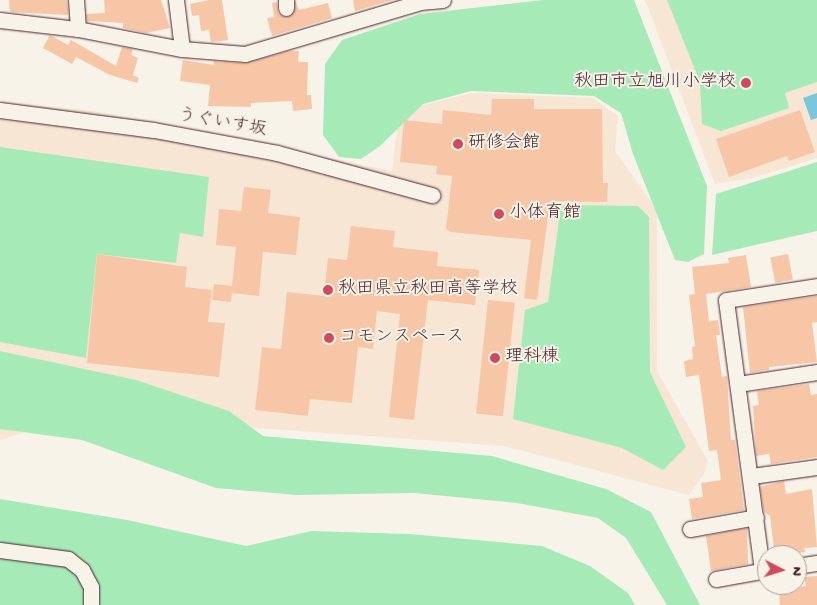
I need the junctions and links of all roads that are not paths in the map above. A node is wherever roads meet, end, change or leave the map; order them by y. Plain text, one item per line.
1 (76, 0) edge
2 (176, 0) edge
3 (443, 0) edge
4 (0, 20) edge
5 (78, 29) junction
6 (182, 48) junction
7 (0, 110) edge
8 (432, 195) dead end
9 (817, 286) edge
10 (817, 372) edge
11 (738, 384) junction
12 (817, 467) edge
13 (752, 476) junction
14 (756, 516) junction
15 (690, 528) dead end
16 (761, 545) edge
17 (0, 550) edge
18 (757, 571) edge
19 (716, 579) dead end
20 (90, 605) edge

1 - 5 street
2 - 6 street
3 - 6 street
4 - 5 street
5 - 6 street
7 - 8 street, うぐいす坂
9 - 11 street
10 - 11 street
11 - 13 street
12 - 13 street
13 - 14 street
14 - 15 street
14 - 16 street
17 - 20 street
18 - 19 street

